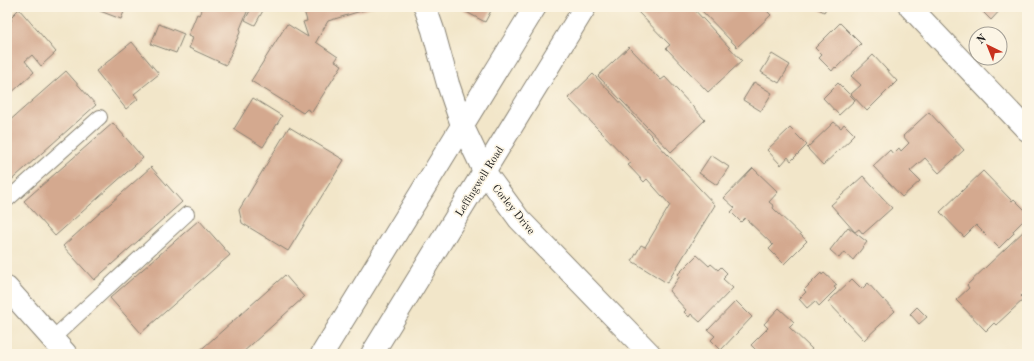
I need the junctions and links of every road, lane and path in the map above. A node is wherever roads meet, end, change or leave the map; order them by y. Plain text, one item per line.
1 (425, 7) edge
2 (535, 7) edge
3 (585, 7) edge
4 (910, 7) edge
5 (100, 117) dead end
6 (462, 125) junction
7 (1027, 130) edge
8 (484, 172) junction
9 (7, 200) edge
10 (187, 214) dead end
11 (7, 288) edge
12 (59, 346) edge
13 (322, 354) edge
14 (372, 354) edge
15 (650, 354) edge

1 - 6 main road, Corley Drive
2 - 6 main road
3 - 8 main road, Leffingwell Road
4 - 7 main road
5 - 9 lane
6 - 8 main road, Corley Drive
6 - 13 main road
8 - 14 main road, Leffingwell Road
8 - 15 main road, Corley Drive
10 - 12 lane
11 - 12 main road

